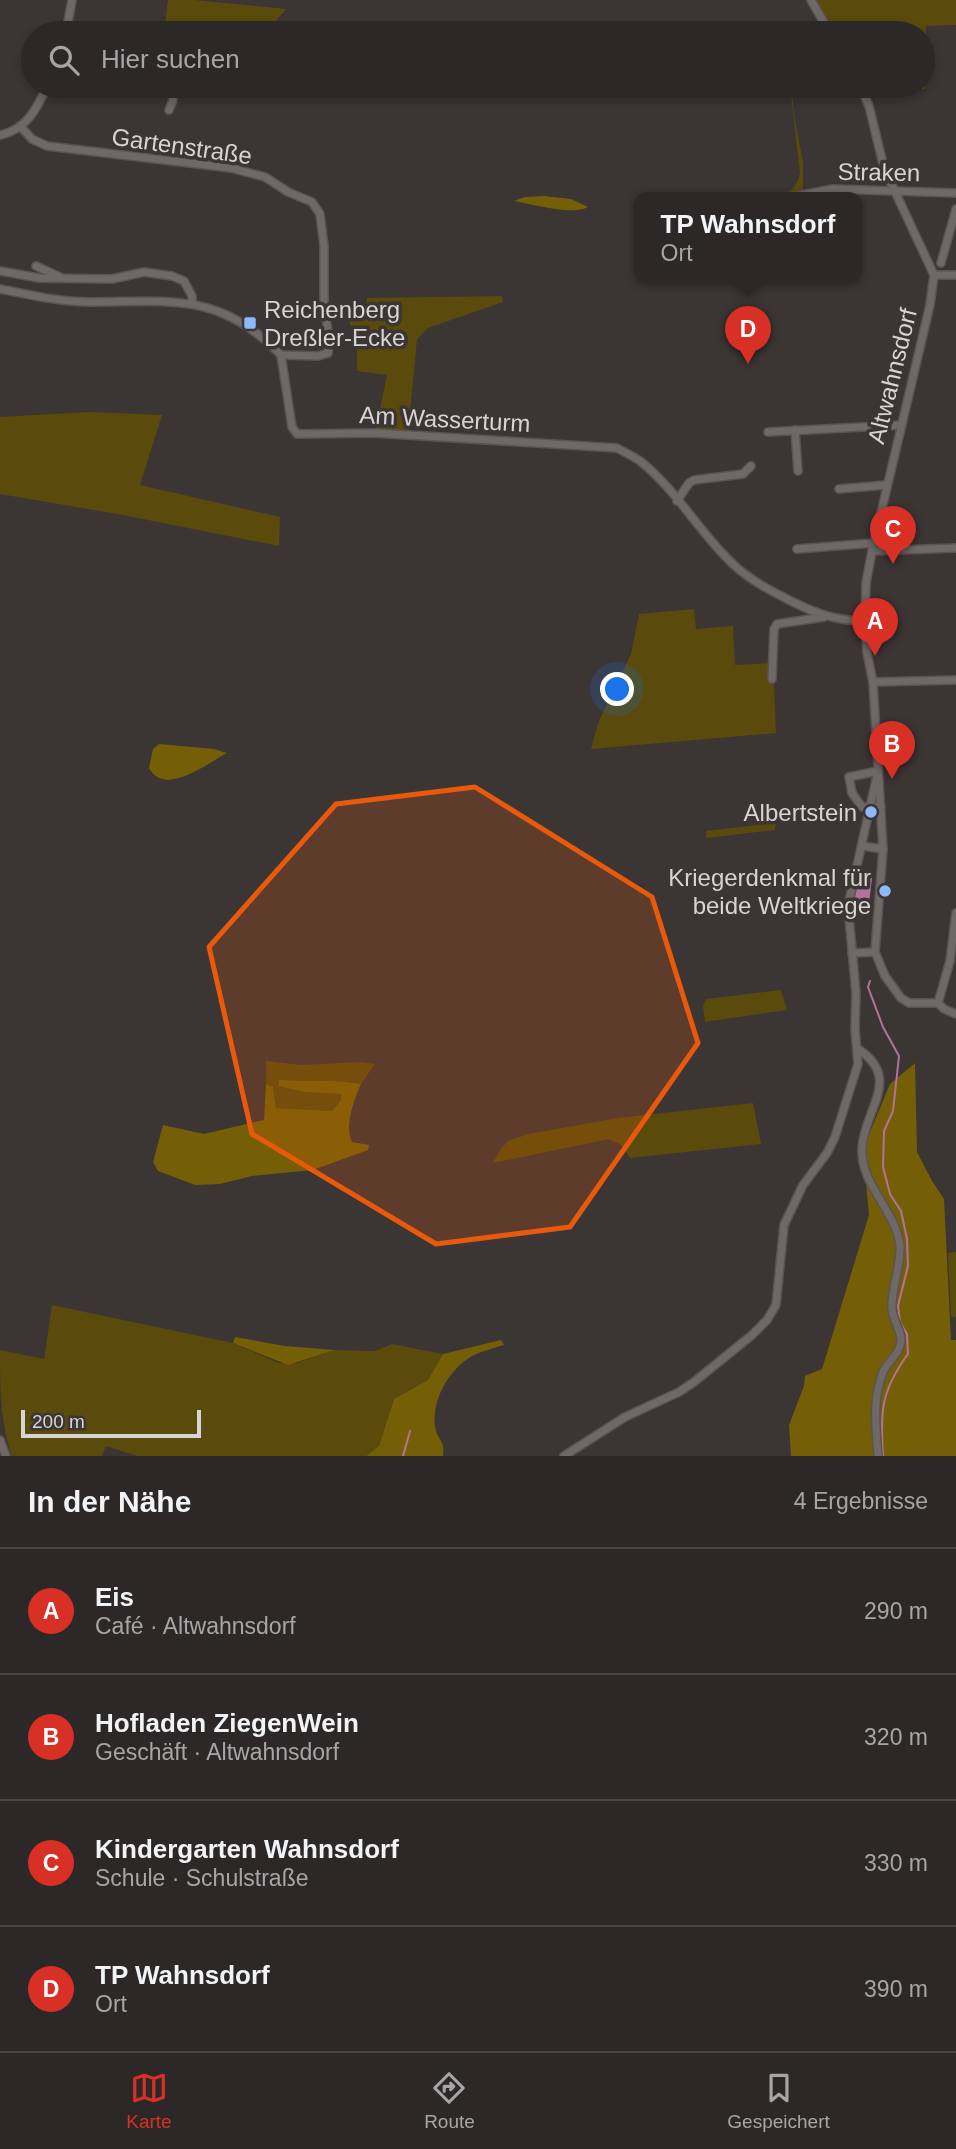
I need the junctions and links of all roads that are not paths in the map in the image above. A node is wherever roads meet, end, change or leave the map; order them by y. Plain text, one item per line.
1 (72, 0) edge
2 (811, 0) edge
3 (68, 21) edge
4 (823, 21) edge
5 (40, 98) edge
6 (173, 98) edge
7 (865, 98) edge
8 (169, 110) dead end
9 (20, 127) junction
10 (0, 135) edge
11 (894, 191) junction
12 (810, 192) edge
13 (956, 193) edge
14 (956, 209) edge
15 (942, 263) dead end
16 (36, 266) dead end
17 (0, 271) edge
18 (934, 275) junction
19 (956, 275) edge
20 (60, 278) junction
21 (0, 289) edge
22 (192, 302) junction
23 (281, 355) junction
24 (900, 425) junction
25 (795, 430) junction
26 (768, 432) dead end
27 (751, 466) dead end
28 (798, 471) dead end
29 (886, 485) junction
30 (839, 489) dead end
31 (677, 501) junction
32 (873, 547) junction
33 (956, 548) edge
34 (797, 549) dead end
35 (825, 617) junction
36 (865, 621) junction
37 (772, 679) dead end
38 (956, 680) edge
39 (873, 682) junction
40 (956, 688) edge
41 (878, 771) junction
42 (870, 806) junction
43 (881, 807) junction
44 (862, 846) junction
45 (883, 849) junction
46 (956, 913) edge
47 (876, 952) junction
48 (852, 954) junction
49 (938, 1003) junction
50 (956, 1014) edge
51 (858, 1049) junction
52 (0, 1440) edge
53 (6, 1456) edge
54 (564, 1456) edge
55 (878, 1456) edge

1 - 3 street
2 - 4 street
5 - 9 street
6 - 8 street
7 - 11 street
9 - 10 street
9 - 23 street, Gartenstraße
11 - 12 street, Straken
11 - 13 street, Straken
11 - 18 street
14 - 15 street
16 - 20 street
17 - 20 street
18 - 19 street
18 - 24 street, Altwahnsdorf
20 - 22 street
21 - 22 street
22 - 23 street
23 - 31 street, Am Wasserturm
24 - 25 street
24 - 29 street, Altwahnsdorf
25 - 26 street
25 - 28 street
27 - 31 street
29 - 30 street
29 - 32 street, Altwahnsdorf
31 - 35 street
32 - 33 street
32 - 34 street
32 - 36 street, Altwahnsdorf
35 - 36 street
35 - 37 street
36 - 39 street, Altwahnsdorf
38 - 39 street
38 - 40 street
39 - 41 street, Altwahnsdorf
41 - 42 street, Altwahnsdorf
41 - 42 street
41 - 43 street, Altwahnsdorf
42 - 43 street
42 - 44 street, Altwahnsdorf
43 - 45 street, Altwahnsdorf
44 - 45 street
44 - 48 street, Altwahnsdorf
45 - 47 street, Altwahnsdorf
46 - 49 street
47 - 48 street
47 - 49 street
48 - 51 street, Altwahnsdorf
49 - 50 street
51 - 54 street, Altwahnsdorf
51 - 55 street
52 - 53 street

